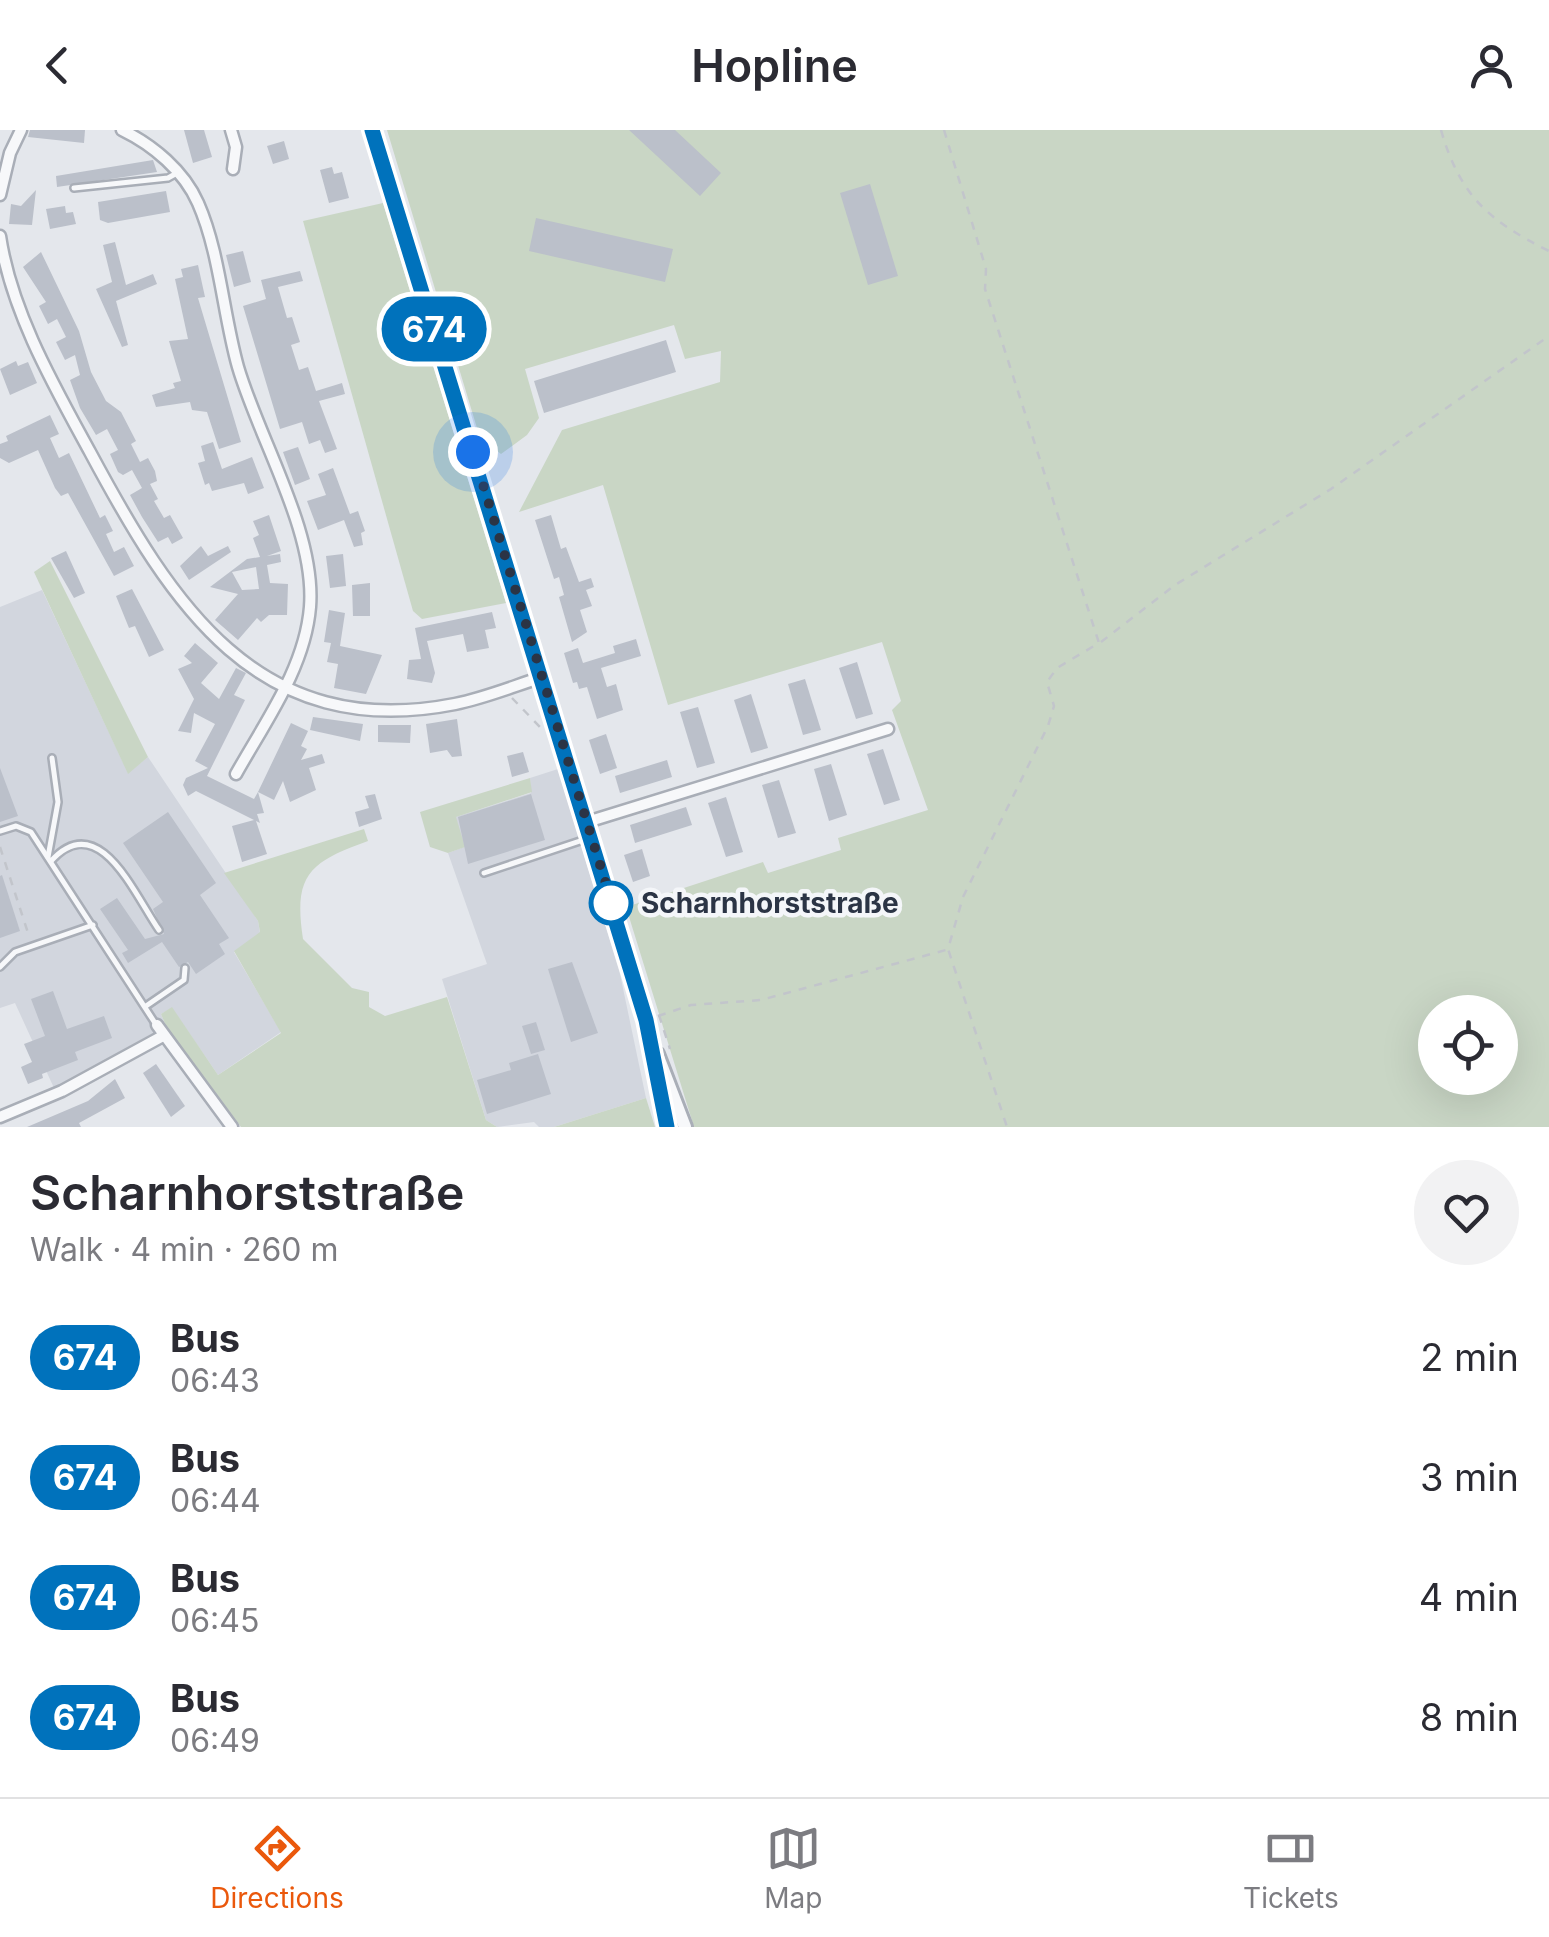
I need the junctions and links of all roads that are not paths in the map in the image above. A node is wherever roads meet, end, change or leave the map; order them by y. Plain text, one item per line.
1 (21, 130) edge
2 (122, 130) edge
3 (231, 130) edge
4 (372, 130) edge
5 (232, 169) dead end
6 (177, 172) junction
7 (74, 188) dead end
8 (0, 195) edge
9 (0, 236) edge
10 (542, 677) junction
11 (284, 686) junction
12 (888, 729) dead end
13 (52, 758) dead end
14 (236, 774) dead end
15 (587, 822) junction
16 (0, 831) edge
17 (592, 838) junction
18 (49, 859) junction
19 (484, 873) dead end
20 (93, 925) junction
21 (159, 930) dead end
22 (0, 967) edge
23 (185, 968) dead end
24 (146, 1006) junction
25 (159, 1031) junction
26 (650, 1038) junction
27 (0, 1116) edge
28 (232, 1127) edge
29 (668, 1127) edge
30 (684, 1127) edge

1 - 8 street
2 - 6 street
3 - 5 street
4 - 10 street
6 - 7 lane
6 - 11 street
9 - 11 street
10 - 11 street
10 - 15 street
11 - 14 street
12 - 15 street
13 - 18 lane
15 - 17 street
16 - 18 lane
17 - 19 lane
17 - 26 street
18 - 20 lane
18 - 21 lane
20 - 22 lane
20 - 24 lane
23 - 24 lane
24 - 25 lane
25 - 27 street
25 - 28 street
26 - 29 street
26 - 30 street

